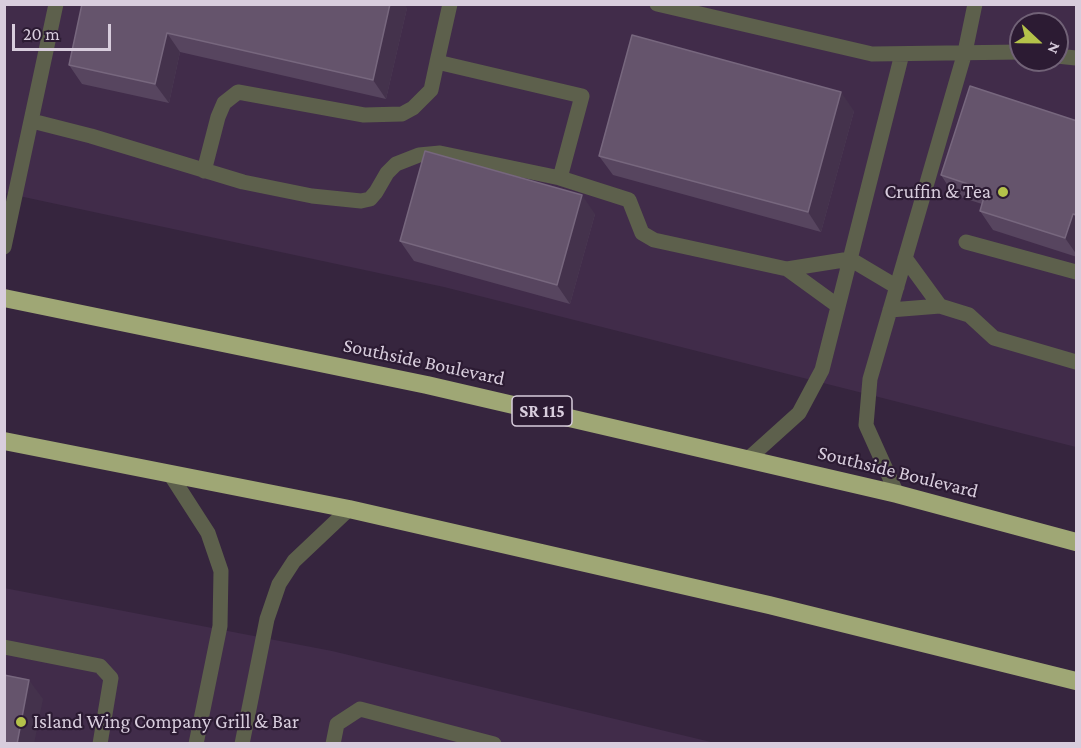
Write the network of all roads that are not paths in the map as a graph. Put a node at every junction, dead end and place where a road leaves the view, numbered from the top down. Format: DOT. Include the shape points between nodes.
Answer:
graph roads {
  1 [pos="56,4"];
  2 [pos="450,4"];
  3 [pos="657,4"];
  4 [pos="975,4"];
  5 [pos="965,52"];
  6 [pos="1009,52"];
  7 [pos="902,54"];
  8 [pos="437,62"];
  9 [pos="32,121"];
  10 [pos="204,171"];
  11 [pos="560,178"];
  12 [pos="966,242"];
  13 [pos="4,247"];
  14 [pos="905,258"];
  15 [pos="850,260"];
  16 [pos="788,269"];
  17 [pos="1077,272"];
  18 [pos="897,287"];
  19 [pos="4,298"];
  20 [pos="838,306"];
  21 [pos="940,306"];
  22 [pos="890,310"];
  23 [pos="1077,362"];
  24 [pos="4,441"];
  25 [pos="748,459"];
  26 [pos="170,474"];
  27 [pos="897,494"];
  28 [pos="349,509"];
  29 [pos="1077,542"];
  30 [pos="4,647"];
  31 [pos="1077,681"];
  32 [pos="100,744"];
  33 [pos="196,744"];
  34 [pos="242,744"];
  35 [pos="333,744"];
  36 [pos="494,744"];
  1 -- 9 [label="street"];
  2 -- 8 [label="street"];
  3 -- 7 [label="street" via="872,54"];
  4 -- 5 [label="street"];
  5 -- 6 [label="street"];
  5 -- 7 [label="street"];
  5 -- 14 [label="street"];
  7 -- 15 [label="street"];
  8 -- 10 [label="street" via="431,90 402,114 364,115 238,92 224,103"];
  8 -- 11 [label="street" via="582,96"];
  9 -- 10 [label="street"];
  9 -- 13 [label="street"];
  10 -- 11 [label="street" via="301,194 361,201 370,200 396,164 419,155 440,153"];
  11 -- 16 [label="street" via="629,200 642,233 654,240"];
  12 -- 17 [label="street"];
  14 -- 18 [label="street"];
  14 -- 21 [label="street"];
  15 -- 16 [label="street"];
  15 -- 18 [label="street"];
  15 -- 20 [label="street"];
  16 -- 20 [label="street"];
  18 -- 22 [label="street"];
  19 -- 25 [label="highway, Southside Boulevard / SR 115" via="427,385"];
  20 -- 25 [label="street" via="822,370 799,413"];
  21 -- 22 [label="street"];
  21 -- 23 [label="street" via="969,315 994,338"];
  22 -- 27 [label="street" via="870,379 866,425"];
  24 -- 26 [label="highway"];
  25 -- 27 [label="highway, Southside Boulevard / SR 115"];
  26 -- 28 [label="highway"];
  26 -- 33 [label="street" via="208,533 221,571 220,626"];
  27 -- 29 [label="highway, Southside Boulevard / SR 115"];
  28 -- 31 [label="highway" via="769,605"];
  28 -- 34 [label="street" via="294,561 279,584 267,619"];
  30 -- 32 [label="street" via="100,666 111,678"];
  35 -- 36 [label="street" via="337,724 360,710"];
}
